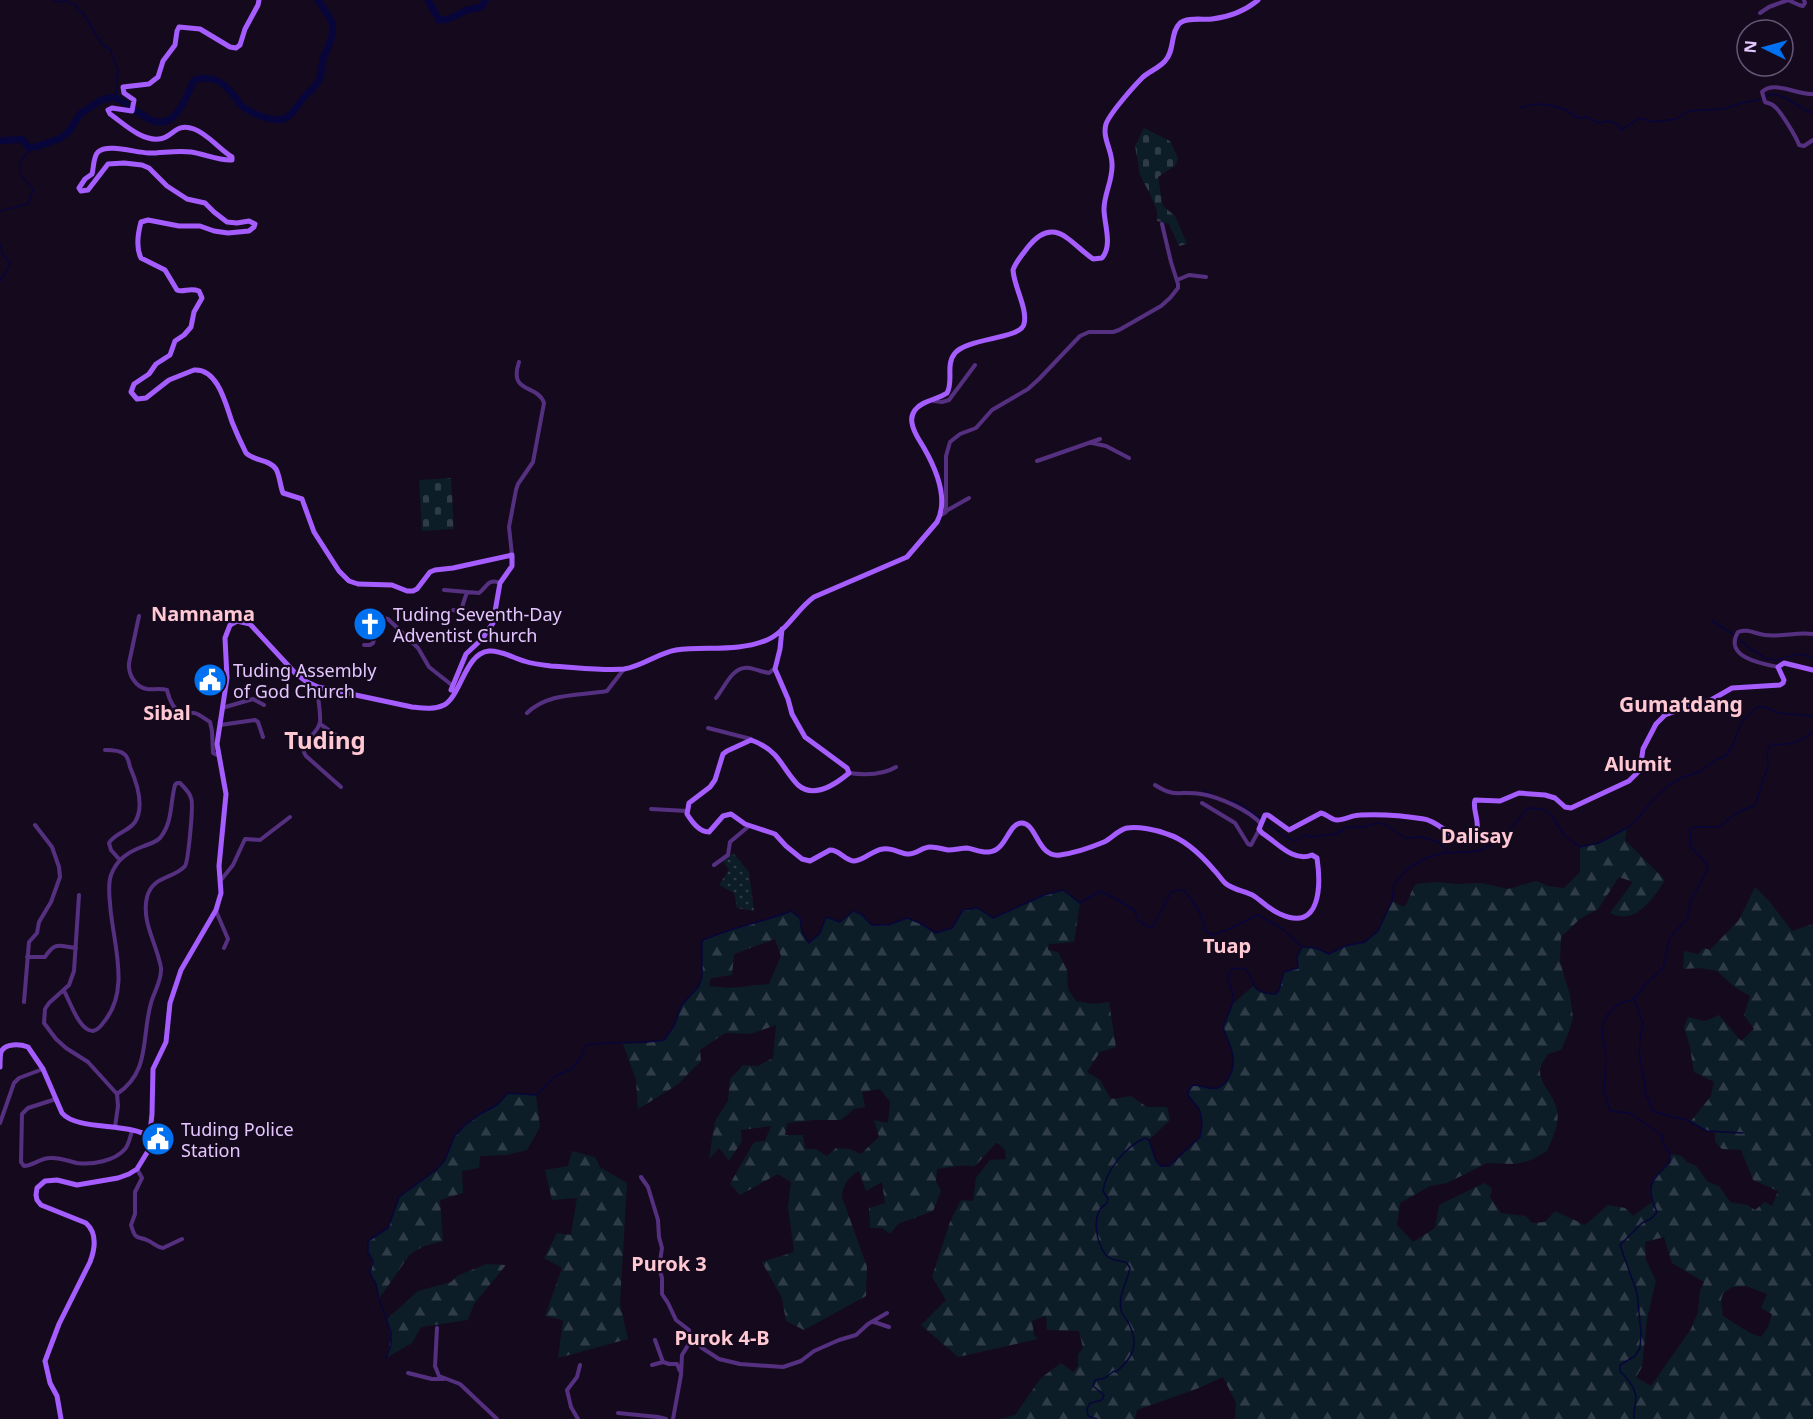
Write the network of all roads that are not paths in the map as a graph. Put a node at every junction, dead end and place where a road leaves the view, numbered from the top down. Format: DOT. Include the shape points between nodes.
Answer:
graph roads {
  1 [pos="259,0"];
  2 [pos="1258,0"];
  3 [pos="1804,0"];
  4 [pos="1760,13"];
  5 [pos="1813,94"];
  6 [pos="1813,140"];
  7 [pos="1162,224"];
  8 [pos="1206,277"];
  9 [pos="1177,280"];
  10 [pos="519,362"];
  11 [pos="975,365"];
  12 [pos="931,400"];
  13 [pos="1100,439"];
  14 [pos="1091,443"];
  15 [pos="1129,458"];
  16 [pos="1038,461"];
  17 [pos="969,498"];
  18 [pos="946,512"];
  19 [pos="940,516"];
  20 [pos="512,555"];
  21 [pos="500,583"];
  22 [pos="444,590"];
  23 [pos="467,592"];
  24 [pos="453,610"];
  25 [pos="139,616"];
  26 [pos="782,630"];
  27 [pos="1813,634"];
  28 [pos="364,645"];
  29 [pos="1778,667"];
  30 [pos="624,669"];
  31 [pos="775,669"];
  32 [pos="1813,670"];
  33 [pos="318,687"];
  34 [pos="453,687"];
  35 [pos="716,698"];
  36 [pos="447,703"];
  37 [pos="264,705"];
  38 [pos="221,708"];
  39 [pos="527,713"];
  40 [pos="320,724"];
  41 [pos="219,725"];
  42 [pos="708,728"];
  43 [pos="337,736"];
  44 [pos="263,737"];
  45 [pos="751,740"];
  46 [pos="105,750"];
  47 [pos="217,755"];
  48 [pos="896,767"];
  49 [pos="849,773"];
  50 [pos="1155,785"];
  51 [pos="341,787"];
  52 [pos="1202,803"];
  53 [pos="651,809"];
  54 [pos="687,811"];
  55 [pos="290,817"];
  56 [pos="35,825"];
  57 [pos="750,825"];
  58 [pos="1260,826"];
  59 [pos="120,859"];
  60 [pos="714,865"];
  61 [pos="220,881"];
  62 [pos="79,895"];
  63 [pos="216,910"];
  64 [pos="76,948"];
  65 [pos="224,948"];
  66 [pos="27,957"];
  67 [pos="64,991"];
  68 [pos="24,1002"];
  69 [pos="0,1067"];
  70 [pos="43,1069"];
  71 [pos="117,1094"];
  72 [pos="56,1099"];
  73 [pos="0,1123"];
  74 [pos="115,1127"];
  75 [pos="132,1131"];
  76 [pos="148,1134"];
  77 [pos="137,1169"];
  78 [pos="641,1177"];
  79 [pos="182,1239"];
  80 [pos="887,1313"];
  81 [pos="873,1322"];
  82 [pos="437,1328"];
  83 [pos="889,1328"];
  84 [pos="655,1340"];
  85 [pos="690,1342"];
  86 [pos="663,1362"];
  87 [pos="580,1365"];
  88 [pos="652,1365"];
  89 [pos="408,1373"];
  90 [pos="681,1375"];
  91 [pos="445,1379"];
  92 [pos="492,1413"];
  93 [pos="618,1413"];
  94 [pos="61,1419"];
  95 [pos="488,1419"];
  96 [pos="497,1419"];
  97 [pos="578,1419"];
  98 [pos="666,1419"];
  99 [pos="673,1419"];
  1 -- 20 [label="street" via="237,48 200,29 179,27 159,77 149,84 123,87 135,103 132,111 108,110 133,131 157,139 182,127 195,129 232,160 192,152 105,149 98,152 92,174 80,186 80,190 88,190 108,165 142,165 187,199 205,203 227,222 255,224 249,231 228,233 200,226 141,222 141,258 165,270 177,290 193,289 202,298 191,327 175,340 170,355 134,384 133,396 146,398 169,380 194,370 210,376 223,394 246,453 272,465 278,472 283,493 302,499 314,532 349,581 413,591 430,572"];
  2 -- 12 [label="street" via="1223,17 1186,21 1178,26 1165,62 1144,76 1106,123 1113,172 1104,208 1106,254 1093,259 1057,232 1035,239 1013,270 1024,315 1022,329 956,351 951,361 950,389"];
  3 -- 4 [label="street" via="1803,6 1788,0"];
  5 -- 6 [label="street" via="1772,87 1764,89 1762,96 1780,111 1799,145"];
  7 -- 9 [label="street"];
  8 -- 9 [label="street" via="1190,275"];
  9 -- 18 [label="street" via="1175,293 1161,306 1119,330 1080,336 1028,389 992,410 976,428 950,442 946,456"];
  10 -- 20 [label="street" via="519,383 540,396 544,404 533,462 516,490 509,527"];
  11 -- 12 [label="street" via="949,400"];
  12 -- 19 [label="street" via="917,408 912,423 938,475"];
  13 -- 14 [label="street"];
  14 -- 15 [label="street"];
  14 -- 16 [label="street"];
  17 -- 18 [label="street"];
  18 -- 19 [label="street"];
  19 -- 26 [label="street" via="907,557 814,597"];
  20 -- 21 [label="street" via="512,566"];
  21 -- 23 [label="street" via="489,582 479,593"];
  21 -- 34 [label="street" via="493,622 466,654"];
  22 -- 23 [label="street"];
  23 -- 24 [label="street" via="462,608"];
  25 -- 47 [label="street" via="129,663 131,677 142,688 167,690 179,713 198,713 210,722 213,753"];
  26 -- 30 [label="street" via="756,643 677,650"];
  26 -- 31 [label="street"];
  27 -- 29 [label="street" via="1738,632 1734,638 1738,652"];
  28 -- 34 [label="street" via="374,643 381,618 388,619 418,648 432,671"];
  29 -- 32 [label="street" via="1788,663"];
  29 -- 58 [label="street" via="1784,680 1780,685 1732,688 1711,700 1665,715 1643,749 1637,776 1571,808 1545,795 1475,800 1477,828 1471,837 1462,839 1434,821 1420,818 1359,815 1338,820 1321,813 1289,830 1265,815"];
  30 -- 36 [label="street" via="542,665 488,651 477,656"];
  30 -- 39 [label="street" via="607,691 561,697 540,703"];
  31 -- 35 [label="street" via="769,673 740,670"];
  31 -- 49 [label="street" via="805,737"];
  33 -- 36 [label="street" via="412,707"];
  33 -- 38 [label="street" via="296,674 250,624 237,621 230,625 225,638 226,678"];
  33 -- 40 [label="street"];
  34 -- 36 [label="street"];
  37 -- 38 [label="street" via="253,699"];
  38 -- 41 [label="street"];
  40 -- 43 [label="street"];
  40 -- 51 [label="street" via="303,745 303,751"];
  41 -- 44 [label="street" via="255,720"];
  41 -- 47 [label="street"];
  42 -- 45 [label="street"];
  45 -- 49 [label="street" via="776,755 806,789 824,789"];
  45 -- 54 [label="street" via="723,754 715,780 689,803"];
  46 -- 59 [label="street" via="127,757 139,797 135,822 110,841 111,850"];
  47 -- 61 [label="street" via="226,794"];
  48 -- 49 [label="street" via="870,774"];
  50 -- 58 [label="street" via="1173,794 1215,798 1244,810"];
  52 -- 58 [label="street" via="1235,823 1248,844"];
  53 -- 54 [label="street"];
  54 -- 57 [label="street" via="693,823 706,832 723,816 731,814"];
  55 -- 61 [label="street" via="260,840 244,839"];
  56 -- 66 [label="street" via="52,847 60,877 37,933 29,941"];
  57 -- 58 [label="street" via="775,834 802,859 810,861 830,850 855,861 883,849 909,854 932,847 988,852 1000,848 1018,823 1028,825 1043,848 1059,855 1103,842 1124,829 1138,828 1175,837 1227,885 1252,895 1281,915 1304,919 1318,898 1317,858 1287,852"];
  57 -- 60 [label="street" via="730,842 728,855"];
  59 -- 67 [label="street" via="110,879 109,895 118,972 114,1007 98,1029 92,1031 82,1024"];
  59 -- 71 [label="street" via="160,837 170,820 175,785 180,783 191,798 187,862 151,887 147,898 148,926 161,972 150,1004 140,1065 130,1083"];
  61 -- 63 [label="street"];
  62 -- 64 [label="street"];
  63 -- 65 [label="street" via="228,939"];
  63 -- 76 [label="street" via="181,970 170,1003 166,1042 153,1069"];
  64 -- 66 [label="street" via="55,946 45,957"];
  64 -- 67 [label="street" via="74,971"];
  66 -- 68 [label="street"];
  67 -- 71 [label="street" via="45,1009 45,1026 66,1048 88,1062"];
  69 -- 70 [label="street" via="2,1050 20,1045 31,1049"];
  70 -- 72 [label="street"];
  70 -- 73 [label="street" via="14,1083"];
  71 -- 74 [label="street"];
  72 -- 74 [label="street" via="62,1113 71,1120"];
  72 -- 75 [label="street" via="28,1108 22,1114 24,1166 47,1158 102,1161 124,1150"];
  74 -- 75 [label="street"];
  75 -- 76 [label="street"];
  76 -- 77 [label="street" via="148,1151"];
  77 -- 79 [label="street" via="142,1178 135,1192 135,1214 130,1225 134,1235 163,1248"];
  77 -- 94 [label="street" via="122,1177 82,1185 57,1180 45,1181 37,1188 41,1205 86,1223 93,1234 93,1253 45,1360"];
  78 -- 85 [label="street" via="648,1186 658,1220 662,1294 676,1320 689,1330"];
  80 -- 81 [label="street"];
  81 -- 83 [label="street"];
  81 -- 85 [label="street" via="856,1335 783,1366 719,1359 697,1341"];
  82 -- 91 [label="street" via="435,1366"];
  84 -- 86 [label="street"];
  85 -- 90 [label="street" via="682,1355"];
  86 -- 88 [label="street"];
  86 -- 90 [label="street" via="677,1364"];
  87 -- 97 [label="street" via="567,1390"];
  89 -- 91 [label="street"];
  90 -- 99 [label="street"];
  91 -- 92 [label="street" via="460,1384"];
  92 -- 95 [label="street"];
  92 -- 96 [label="street"];
  93 -- 98 [label="street"];
}
